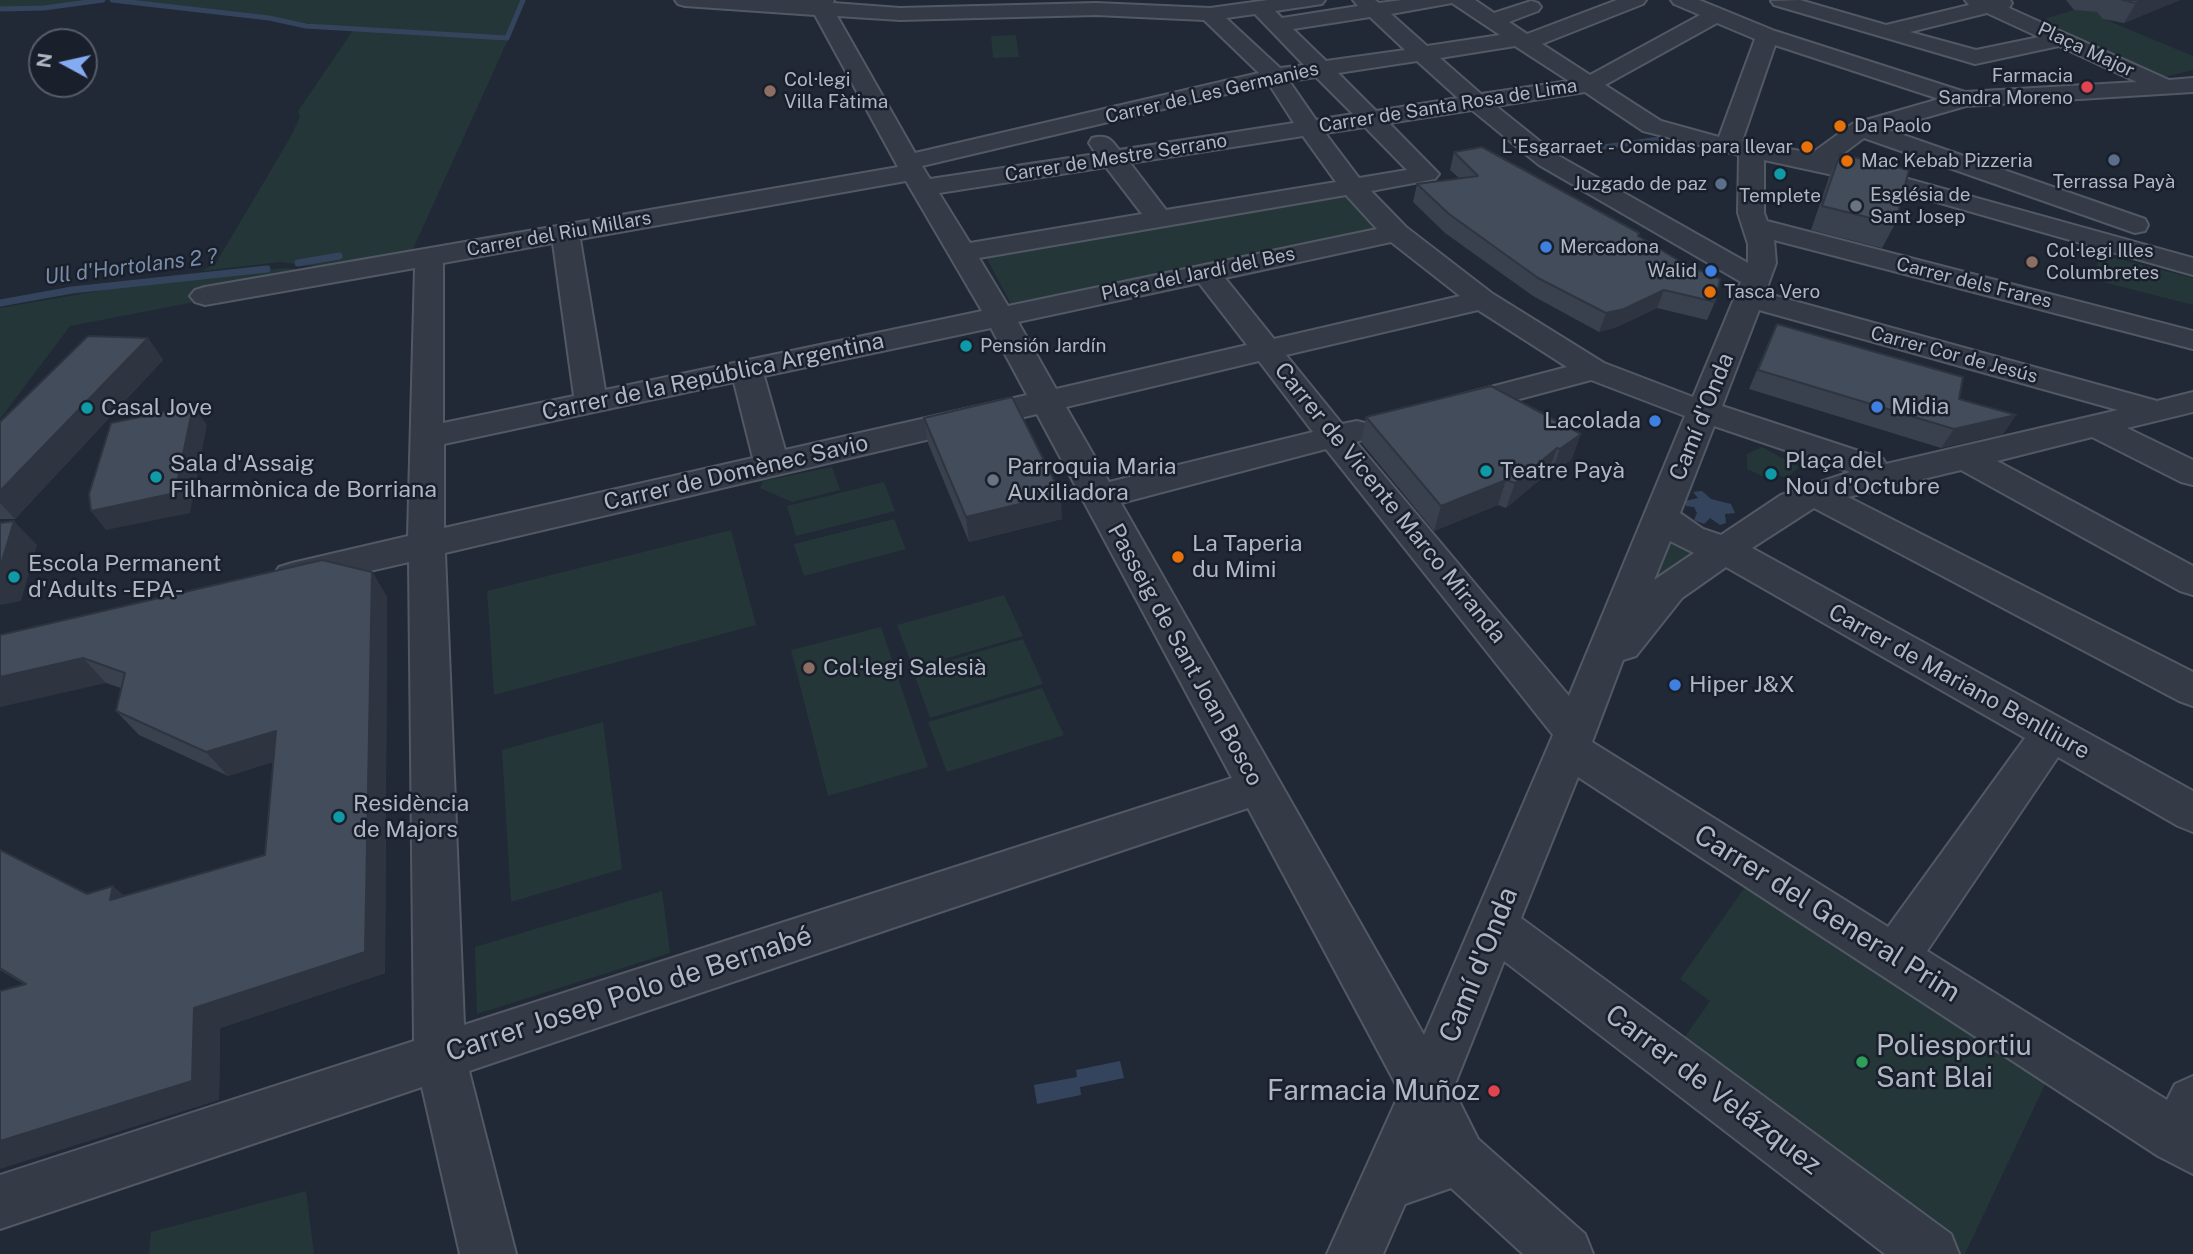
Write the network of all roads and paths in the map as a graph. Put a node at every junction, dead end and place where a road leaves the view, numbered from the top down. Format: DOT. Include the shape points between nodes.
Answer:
graph roads {
  1 [pos="685,0"];
  2 [pos="1315,0"];
  3 [pos="1444,0"];
  4 [pos="1461,0"];
  5 [pos="1636,0"];
  6 [pos="1681,0"];
  7 [pos="1925,0"];
  8 [pos="2012,0"];
  9 [pos="1781,1"];
  10 [pos="822,3"];
  11 [pos="1097,4"];
  12 [pos="1368,5"];
  13 [pos="1975,6"];
  14 [pos="1531,7"];
  15 [pos="1261,8"];
  16 [pos="1210,14"];
  17 [pos="1715,15"];
  18 [pos="1491,21"];
  19 [pos="1277,24"];
  20 [pos="1888,31"];
  21 [pos="1767,36"];
  22 [pos="2061,39"];
  23 [pos="1521,41"];
  24 [pos="1423,53"];
  25 [pos="1321,68"];
  26 [pos="1275,76"];
  27 [pos="1588,85"];
  28 [pos="2193,85"];
  29 [pos="2167,87"];
  30 [pos="1964,99"];
  31 [pos="2193,99"];
  32 [pos="1476,102"];
  33 [pos="1371,117"];
  34 [pos="1083,122"];
  35 [pos="1309,128"];
  36 [pos="1861,130"];
  37 [pos="1740,150"];
  38 [pos="1114,158"];
  39 [pos="1815,163"];
  40 [pos="915,174"];
  41 [pos="1352,186"];
  42 [pos="1160,220"];
  43 [pos="1754,226"];
  44 [pos="565,233"];
  45 [pos="1396,233"];
  46 [pos="2183,246"];
  47 [pos="962,253"];
  48 [pos="429,256"];
  49 [pos="2193,267"];
  50 [pos="1206,273"];
  51 [pos="1753,288"];
  52 [pos="205,296"];
  53 [pos="1483,300"];
  54 [pos="999,315"];
  55 [pos="2193,340"];
  56 [pos="1268,350"];
  57 [pos="747,370"];
  58 [pos="1593,370"];
  59 [pos="1044,401"];
  60 [pos="2193,402"];
  61 [pos="591,403"];
  62 [pos="2159,411"];
  63 [pos="1704,412"];
  64 [pos="1424,414"];
  65 [pos="1385,424"];
  66 [pos="2098,427"];
  67 [pos="428,437"];
  68 [pos="1334,437"];
  69 [pos="1965,458"];
  70 [pos="772,465"];
  71 [pos="2193,474"];
  72 [pos="1877,476"];
  73 [pos="1816,495"];
  74 [pos="1097,497"];
  75 [pos="1660,516"];
  76 [pos="427,545"];
  77 [pos="1726,550"];
  78 [pos="2193,582"];
  79 [pos="254,585"];
  80 [pos="1599,675"];
  81 [pos="2193,690"];
  82 [pos="2051,734"];
  83 [pos="1571,741"];
  84 [pos="1258,787"];
  85 [pos="2193,813"];
  86 [pos="1495,926"];
  87 [pos="1895,957"];
  88 [pos="440,1056"];
  89 [pos="1427,1090"];
  90 [pos="2188,1129"];
  91 [pos="1459,1158"];
  92 [pos="1384,1184"];
  93 [pos="2,1211"];
  94 [pos="488,1254"];
  95 [pos="1355,1254"];
  96 [pos="1565,1254"];
  97 [pos="1931,1254"];
  1 -- 10 [label="street"];
  2 -- 15 [label="street"];
  3 -- 12 [label="street"];
  4 -- 18 [label="street"];
  5 -- 23 [label="street, Carrer de Les Germanies"];
  6 -- 17 [label="street"];
  7 -- 13 [label="street, Plaça Major"];
  8 -- 13 [label="street"];
  9 -- 20 [label="street"];
  9 -- 21 [label="street, Camí d'Onda" via="1760,26"];
  10 -- 11 [label="street" via="900,14"];
  10 -- 40 [label="street, Passeig de Sant Joan Bosco"];
  11 -- 16 [label="street"];
  12 -- 19 [label="street"];
  12 -- 24 [label="street, Carrer Cor de Jesús"];
  13 -- 20 [label="street"];
  13 -- 22 [label="street, Plaça Major"];
  14 -- 18 [label="street"];
  15 -- 16 [label="street"];
  15 -- 19 [label="street"];
  16 -- 26 [label="street"];
  17 -- 21 [label="street"];
  17 -- 27 [label="street, Carrer de Santa Rosa de Lima"];
  18 -- 23 [label="street"];
  19 -- 25 [label="street"];
  20 -- 22 [label="street" via="1975,57"];
  21 -- 30 [label="street"];
  21 -- 37 [label="street, Camí d'Onda"];
  22 -- 29 [label="street, Plaça Major"];
  23 -- 24 [label="street, Carrer de Les Germanies"];
  23 -- 27 [label="street"];
  24 -- 25 [label="street, Carrer de Les Germanies"];
  24 -- 32 [label="street, Carrer Cor de Jesús"];
  25 -- 26 [label="street, Carrer de Les Germanies"];
  25 -- 33 [label="street"];
  26 -- 34 [label="street, Carrer de Les Germanies"];
  26 -- 35 [label="street"];
  27 -- 32 [label="street, Carrer de Santa Rosa de Lima"];
  27 -- 37 [label="street" via="1653,127"];
  28 -- 29 [label="street"];
  29 -- 30 [label="street"];
  29 -- 31 [label="street, Plaça Major"];
  30 -- 36 [label="street"];
  32 -- 33 [label="street, Carrer de Santa Rosa de Lima"];
  32 -- 51 [label="street, Carrer Cor de Jesús" via="1548,160"];
  33 -- 35 [label="street, Carrer de Santa Rosa de Lima"];
  33 -- 41 [label="street" via="1426,174"];
  34 -- 38 [label="street"];
  34 -- 40 [label="street, Carrer de Les Germanies"];
  35 -- 38 [label="street, Carrer de Mestre Serrano"];
  35 -- 41 [label="street"];
  36 -- 39 [label="street"];
  36 -- 46 [label="street"];
  37 -- 39 [label="street"];
  37 -- 43 [label="street, Camí d'Onda"];
  38 -- 40 [label="street, Carrer de Mestre Serrano"];
  38 -- 42 [label="street"];
  39 -- 46 [label="street"];
  40 -- 44 [label="street, Carrer del Riu Millars"];
  40 -- 47 [label="street, Passeig de Sant Joan Bosco"];
  41 -- 42 [label="street"];
  41 -- 45 [label="street"];
  42 -- 47 [label="street"];
  43 -- 51 [label="street, Camí d'Onda" via="1762,244 1762,263"];
  43 -- 55 [label="street, Carrer dels Frares"];
  44 -- 48 [label="street, Carrer del Riu Millars"];
  44 -- 61 [label="street"];
  45 -- 50 [label="street, Plaça del Jardí del Bes"];
  45 -- 53 [label="street"];
  46 -- 49 [label="street"];
  47 -- 54 [label="street, Passeig de Sant Joan Bosco"];
  48 -- 52 [label="street, Carrer del Riu Millars"];
  48 -- 67 [label="street"];
  50 -- 54 [label="street, Plaça del Jardí del Bes"];
  50 -- 56 [label="street, Carrer de Vicente Marco Miranda"];
  51 -- 62 [label="street, Carrer Cor de Jesús"];
  51 -- 63 [label="street, Camí d'Onda"];
  53 -- 56 [label="street, Carrer de Domènec Savio"];
  53 -- 58 [label="street"];
  54 -- 57 [label="street, Carrer de la República Argentina"];
  54 -- 59 [label="street, Passeig de Sant Joan Bosco"];
  56 -- 59 [label="street, Carrer de Domènec Savio"];
  56 -- 68 [label="street, Carrer de Vicente Marco Miranda"];
  57 -- 61 [label="street, Carrer de la República Argentina"];
  57 -- 70 [label="street"];
  58 -- 63 [label="street"];
  58 -- 64 [label="street"];
  59 -- 70 [label="street, Carrer de Domènec Savio"];
  59 -- 74 [label="street, Passeig de Sant Joan Bosco"];
  60 -- 62 [label="street"];
  61 -- 67 [label="street, Carrer de la República Argentina"];
  62 -- 66 [label="street"];
  63 -- 72 [label="street" via="1871,467"];
  63 -- 75 [label="street, Camí d'Onda"];
  65 -- 68 [label="street"];
  66 -- 69 [label="street"];
  66 -- 71 [label="street"];
  67 -- 76 [label="street"];
  68 -- 74 [label="street"];
  68 -- 83 [label="street, Carrer de Vicente Marco Miranda"];
  69 -- 72 [label="street"];
  69 -- 78 [label="street"];
  70 -- 76 [label="street, Carrer de Domènec Savio"];
  72 -- 73 [label="street"];
  73 -- 77 [label="street" via="1773,515"];
  73 -- 81 [label="street"];
  74 -- 84 [label="street, Passeig de Sant Joan Bosco"];
  75 -- 77 [label="street" via="1690,538"];
  75 -- 80 [label="street, Camí d'Onda"];
  76 -- 79 [label="street, Carrer de Domènec Savio"];
  76 -- 88 [label="street"];
  77 -- 80 [label="street, Camí d'Onda" via="1669,588"];
  77 -- 82 [label="street, Carrer de Mariano Benlliure"];
  80 -- 83 [label="street, Camí d'Onda"];
  82 -- 85 [label="street, Carrer de Mariano Benlliure"];
  82 -- 87 [label="street"];
  83 -- 86 [label="street, Camí d'Onda"];
  83 -- 87 [label="street, Carrer del General Prim"];
  84 -- 88 [label="street, Carrer Josep Polo de Bernabé"];
  84 -- 89 [label="street, Passeig de Sant Joan Bosco"];
  86 -- 89 [label="street, Camí d'Onda"];
  86 -- 97 [label="street, Carrer de Velázquez"];
  87 -- 90 [label="street, Carrer del General Prim"];
  88 -- 93 [label="street, Carrer Josep Polo de Bernabé"];
  88 -- 94 [label="street"];
  89 -- 91 [label="street, Passeig de Sant Joan Bosco"];
  89 -- 92 [label="street, Camí d'Onda"];
  91 -- 92 [label="street"];
  91 -- 96 [label="street"];
  92 -- 95 [label="street, Camí d'Onda"];
}
